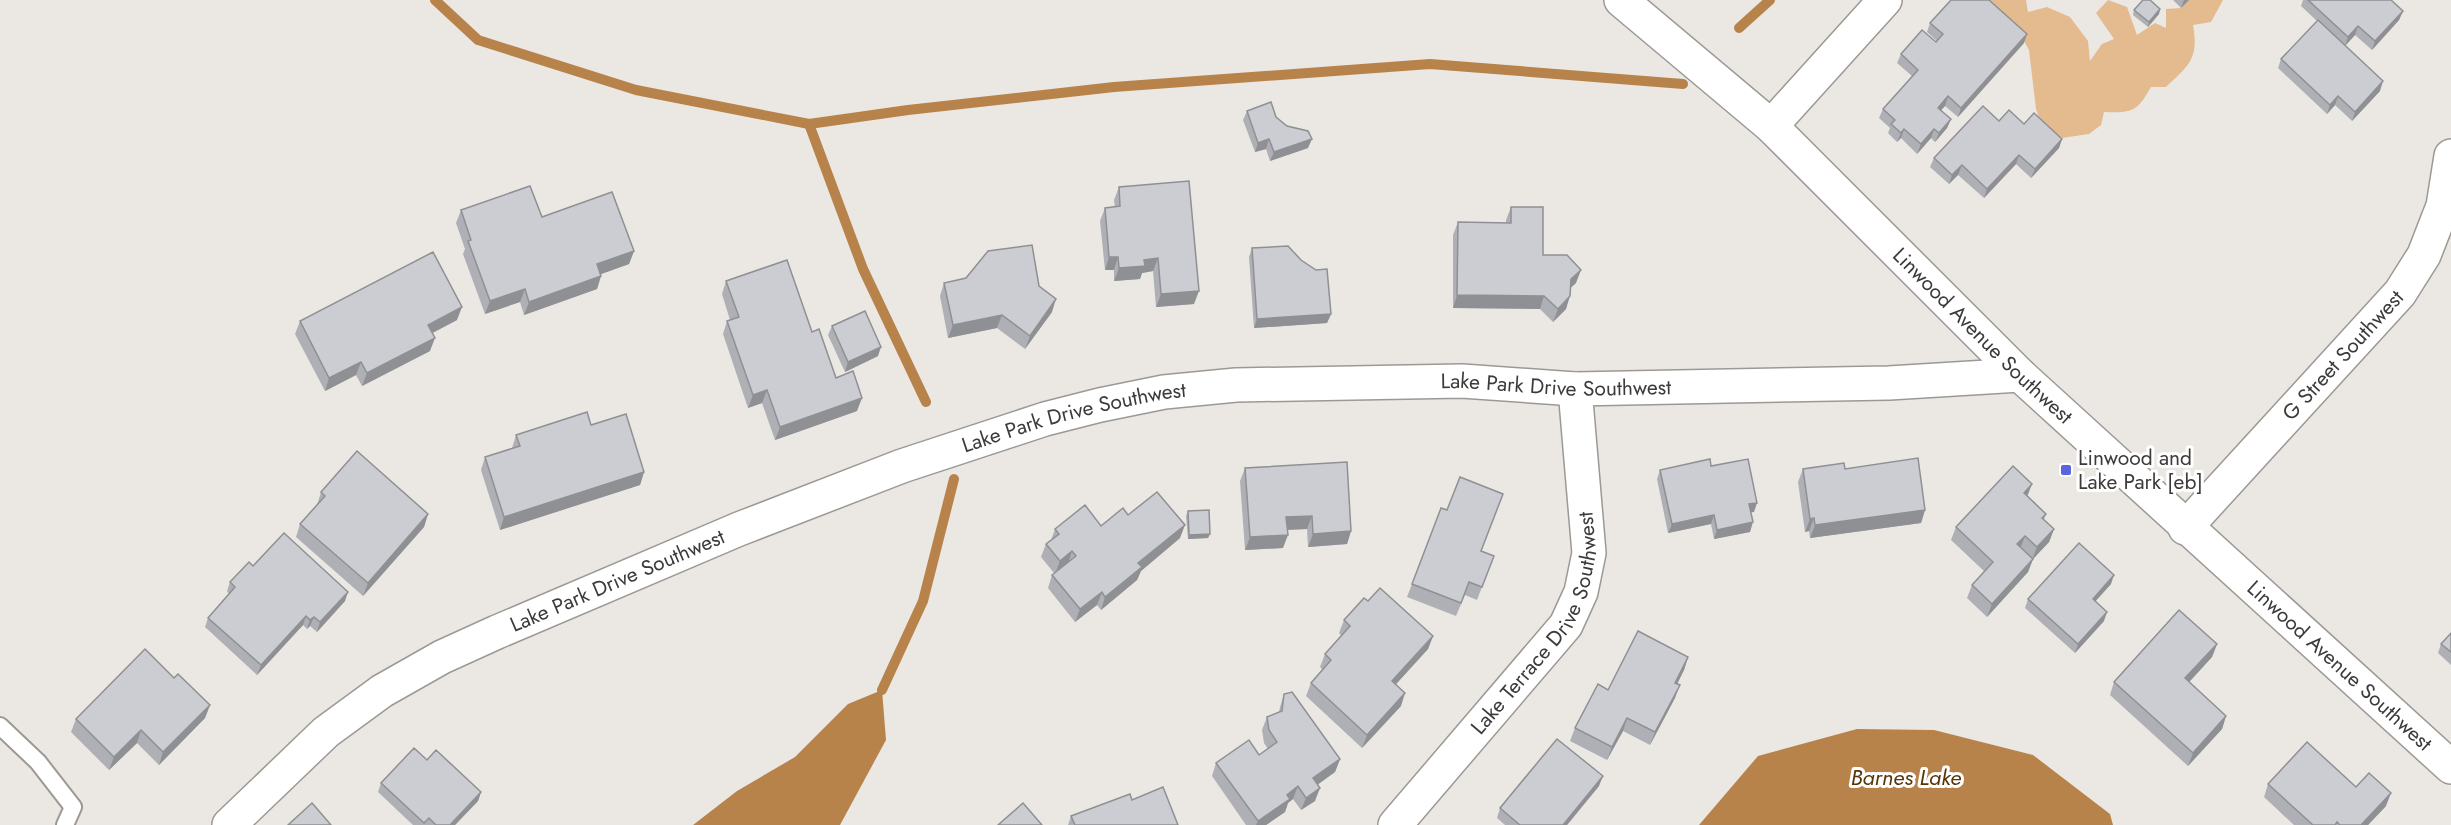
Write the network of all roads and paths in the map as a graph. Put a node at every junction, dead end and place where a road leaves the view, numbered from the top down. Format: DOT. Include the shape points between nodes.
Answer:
graph roads {
  1 [pos="1621,0"];
  2 [pos="1885,0"];
  3 [pos="1771,126"];
  4 [pos="2451,156"];
  5 [pos="2020,375"];
  6 [pos="1575,388"];
  7 [pos="2185,528"];
  8 [pos="0,726"];
  9 [pos="2451,767"];
  10 [pos="64,825"];
  11 [pos="229,825"];
  12 [pos="1395,825"];
  1 -- 3 [label="street, Linwood Avenue Southwest"];
  2 -- 3 [label="street"];
  3 -- 5 [label="street, Linwood Avenue Southwest"];
  4 -- 7 [label="street, G Street Southwest" via="2443,207 2424,255 2400,293"];
  5 -- 6 [label="street, Lake Park Drive Southwest" via="1889,383"];
  5 -- 7 [label="street, Linwood Avenue Southwest"];
  6 -- 11 [label="street, Lake Park Drive Southwest" via="1462,381 1236,385 1164,392 1046,419 902,466 739,529 442,657 382,691 327,732"];
  6 -- 12 [label="street, Lake Terrace Drive Southwest" via="1589,553 1581,592 1566,625"];
  7 -- 9 [label="street, Linwood Avenue Southwest"];
  8 -- 10 [label="lane" via="38,762 73,807"];
}
